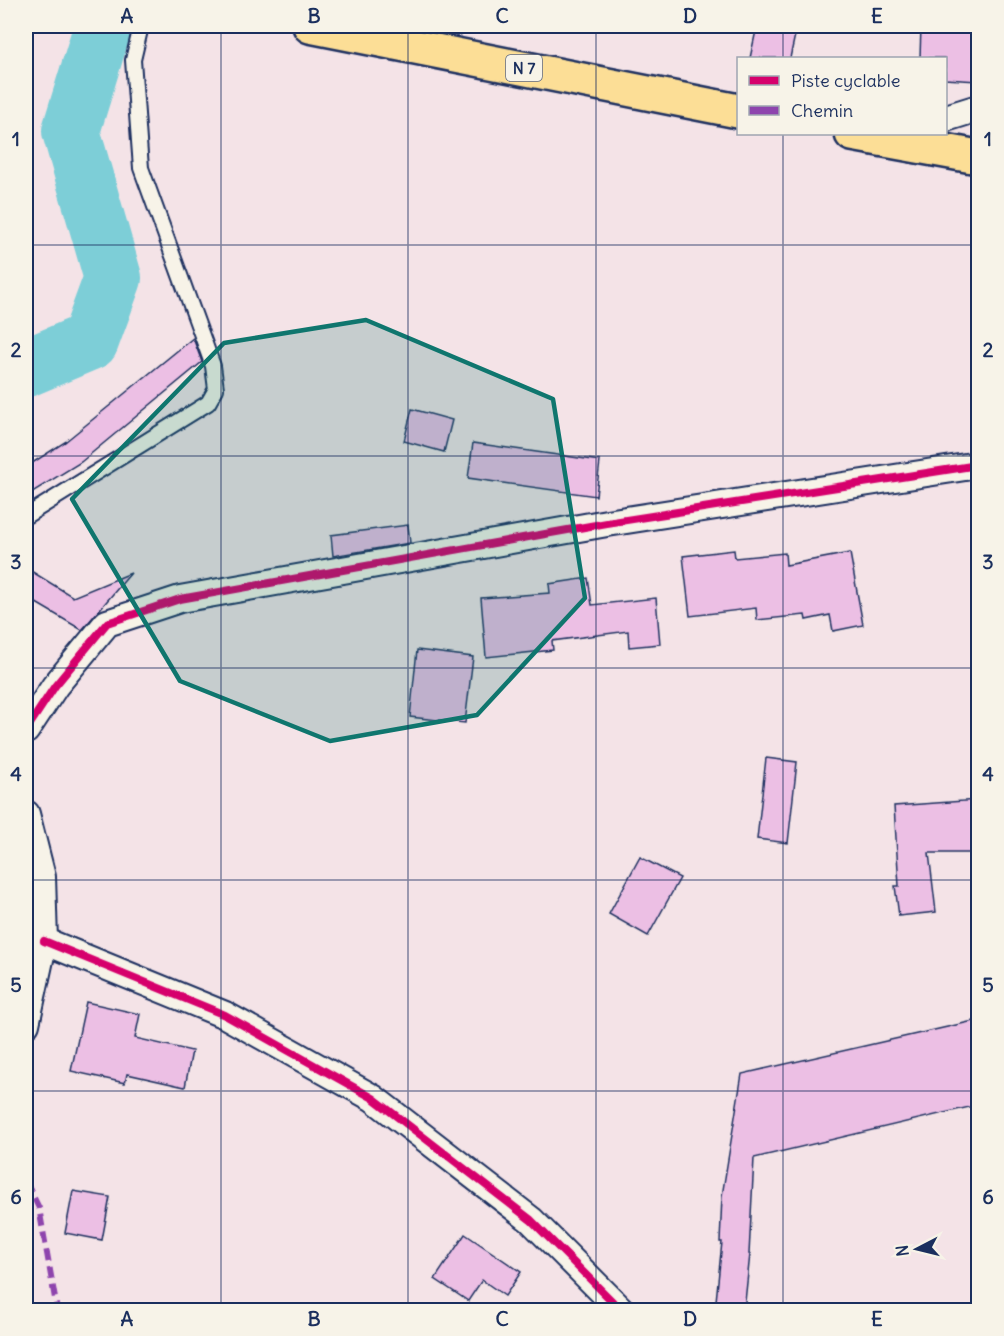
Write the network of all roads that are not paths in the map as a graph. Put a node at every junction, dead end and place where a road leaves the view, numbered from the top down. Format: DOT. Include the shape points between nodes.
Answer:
graph roads {
  1 [pos="141,26"];
  2 [pos="310,26"];
  3 [pos="978,108"];
  4 [pos="737,111"];
  5 [pos="947,117"];
  6 [pos="873,135"];
  7 [pos="978,157"];
  8 [pos="978,465"];
  9 [pos="26,516"];
  10 [pos="26,730"];
  11 [pos="26,814"];
  12 [pos="44,941"];
  13 [pos="26,1024"];
  14 [pos="621,1311"];
  1 -- 9 [label="lane" via="133,60 141,168 213,366 216,389 208,403"];
  2 -- 4 [label="main road, N 7"];
  3 -- 5 [label="street"];
  6 -- 7 [label="main road"];
  8 -- 10 [label="street" via="607,523 180,599 107,623 55,686"];
  11 -- 12 [label="street" via="42,877"];
  12 -- 13 [label="street"];
  12 -- 14 [label="street" via="225,1015 373,1098 531,1220"];
}
